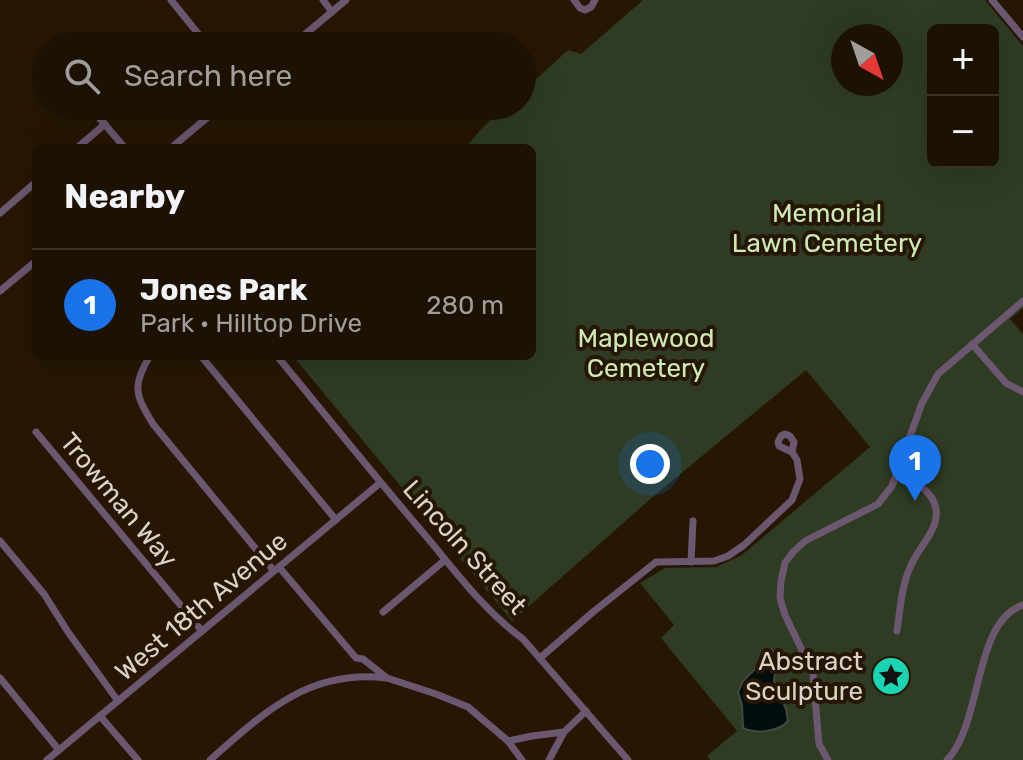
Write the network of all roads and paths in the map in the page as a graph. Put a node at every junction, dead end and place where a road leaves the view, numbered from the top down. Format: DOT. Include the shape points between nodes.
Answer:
graph roads {
  1 [pos="171,0"];
  2 [pos="323,0"];
  3 [pos="346,0"];
  4 [pos="574,0"];
  5 [pos="595,0"];
  6 [pos="992,0"];
  7 [pos="332,12"];
  8 [pos="197,32"];
  9 [pos="308,32"];
  10 [pos="1023,37"];
  11 [pos="101,120"];
  12 [pos="204,120"];
  13 [pos="105,124"];
  14 [pos="82,144"];
  15 [pos="122,144"];
  16 [pos="176,144"];
  17 [pos="32,185"];
  18 [pos="0,213"];
  19 [pos="32,264"];
  20 [pos="0,291"];
  21 [pos="1023,301"];
  22 [pos="972,344"];
  23 [pos="148,360"];
  24 [pos="204,360"];
  25 [pos="280,360"];
  26 [pos="1023,392"];
  27 [pos="36,432"];
  28 [pos="792,452"];
  29 [pos="898,470"];
  30 [pos="380,483"];
  31 [pos="336,520"];
  32 [pos="693,521"];
  33 [pos="0,541"];
  34 [pos="445,560"];
  35 [pos="691,562"];
  36 [pos="277,569"];
  37 [pos="1023,605"];
  38 [pos="383,612"];
  39 [pos="202,631"];
  40 [pos="897,631"];
  41 [pos="356,658"];
  42 [pos="540,658"];
  43 [pos="0,678"];
  44 [pos="352,678"];
  45 [pos="387,678"];
  46 [pos="118,701"];
  47 [pos="586,711"];
  48 [pos="100,716"];
  49 [pos="564,732"];
  50 [pos="508,741"];
  51 [pos="59,750"];
  52 [pos="47,760"];
  53 [pos="138,760"];
  54 [pos="210,760"];
  55 [pos="522,760"];
  56 [pos="549,760"];
  57 [pos="628,760"];
  58 [pos="828,760"];
  59 [pos="947,760"];
  1 -- 8 [label="street"];
  2 -- 7 [label="street"];
  3 -- 7 [label="street"];
  4 -- 5 [label="street" via="585,10"];
  6 -- 10 [label="street"];
  7 -- 9 [label="street"];
  11 -- 13 [label="street"];
  12 -- 16 [label="street"];
  13 -- 14 [label="street"];
  13 -- 15 [label="street"];
  17 -- 18 [label="street"];
  19 -- 20 [label="street"];
  21 -- 22 [label="street"];
  22 -- 26 [label="street" via="1006,383"];
  22 -- 29 [label="street" via="938,374"];
  23 -- 36 [label="street" via="138,382 141,405"];
  24 -- 31 [label="street"];
  25 -- 30 [label="street, Lincoln Street"];
  27 -- 39 [label="street, Trowman Way"];
  28 -- 35 [label="street" via="800,479 783,510 728,556"];
  29 -- 40 [label="street" via="933,498 937,517 909,568"];
  29 -- 58 [label="street" via="878,504 805,541 785,563 780,598 813,673 819,744"];
  30 -- 31 [label="street, West 18th Avenue"];
  30 -- 34 [label="street, Lincoln Street"];
  31 -- 36 [label="street, West 18th Avenue"];
  32 -- 35 [label="street"];
  33 -- 46 [label="street"];
  34 -- 38 [label="street"];
  34 -- 42 [label="street, Lincoln Street"];
  35 -- 42 [label="street" via="656,562"];
  36 -- 39 [label="street, West 18th Avenue"];
  36 -- 41 [label="street"];
  37 -- 59 [label="street" via="993,631 963,735"];
  39 -- 46 [label="street, West 18th Avenue"];
  41 -- 44 [label="street"];
  41 -- 45 [label="street"];
  42 -- 47 [label="street, Lincoln Street"];
  43 -- 51 [label="street"];
  44 -- 45 [label="street"];
  44 -- 54 [label="street" via="300,691"];
  45 -- 50 [label="street" via="468,707"];
  46 -- 48 [label="street, West 18th Avenue"];
  47 -- 49 [label="street"];
  47 -- 57 [label="street, Lincoln Street"];
  48 -- 51 [label="street, West 18th Avenue"];
  48 -- 53 [label="street"];
  49 -- 50 [label="street"];
  49 -- 56 [label="street"];
  50 -- 55 [label="street"];
  51 -- 52 [label="street, West 18th Avenue"];
}
